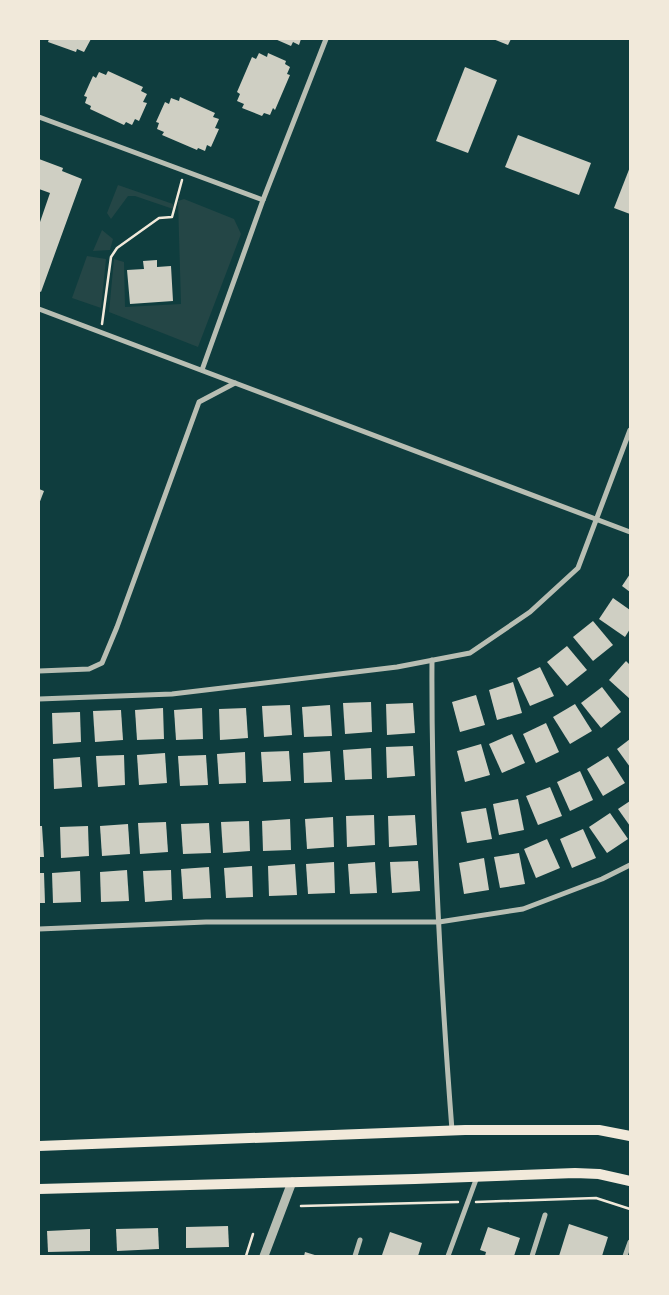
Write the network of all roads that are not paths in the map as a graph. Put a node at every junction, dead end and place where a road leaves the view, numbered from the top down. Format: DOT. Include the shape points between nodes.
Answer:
graph roads {
  1 [pos="326,39"];
  2 [pos="39,117"];
  3 [pos="262,200"];
  4 [pos="39,309"];
  5 [pos="202,370"];
  6 [pos="235,383"];
  7 [pos="630,430"];
  8 [pos="597,520"];
  9 [pos="630,532"];
  10 [pos="432,660"];
  11 [pos="39,670"];
  12 [pos="39,699"];
  13 [pos="630,866"];
  14 [pos="438,922"];
  15 [pos="39,929"];
  16 [pos="452,1130"];
  17 [pos="630,1136"];
  18 [pos="39,1146"];
  19 [pos="477,1177"];
  20 [pos="630,1181"];
  21 [pos="292,1182"];
  22 [pos="39,1189"];
  23 [pos="545,1215"];
  24 [pos="360,1240"];
  25 [pos="630,1242"];
  26 [pos="264,1256"];
  27 [pos="355,1256"];
  28 [pos="448,1256"];
  29 [pos="532,1256"];
  30 [pos="626,1256"];
  1 -- 3 [label="street"];
  2 -- 3 [label="street"];
  3 -- 5 [label="street"];
  4 -- 5 [label="street"];
  5 -- 6 [label="street"];
  6 -- 8 [label="street"];
  6 -- 11 [label="street" via="199,402 102,664 89,669"];
  7 -- 8 [label="street"];
  8 -- 9 [label="street"];
  8 -- 10 [label="street" via="578,568 530,612 470,653"];
  10 -- 12 [label="street" via="172,694"];
  10 -- 14 [label="street"];
  13 -- 14 [label="street" via="522,909"];
  14 -- 15 [label="street" via="206,922"];
  14 -- 16 [label="street"];
  16 -- 17 [label="main road" via="599,1130"];
  16 -- 18 [label="main road"];
  19 -- 20 [label="main road" via="575,1173 600,1174"];
  19 -- 21 [label="main road"];
  19 -- 28 [label="street"];
  21 -- 22 [label="main road"];
  21 -- 26 [label="street"];
  23 -- 29 [label="street"];
  24 -- 27 [label="street"];
  25 -- 30 [label="street"];
}
